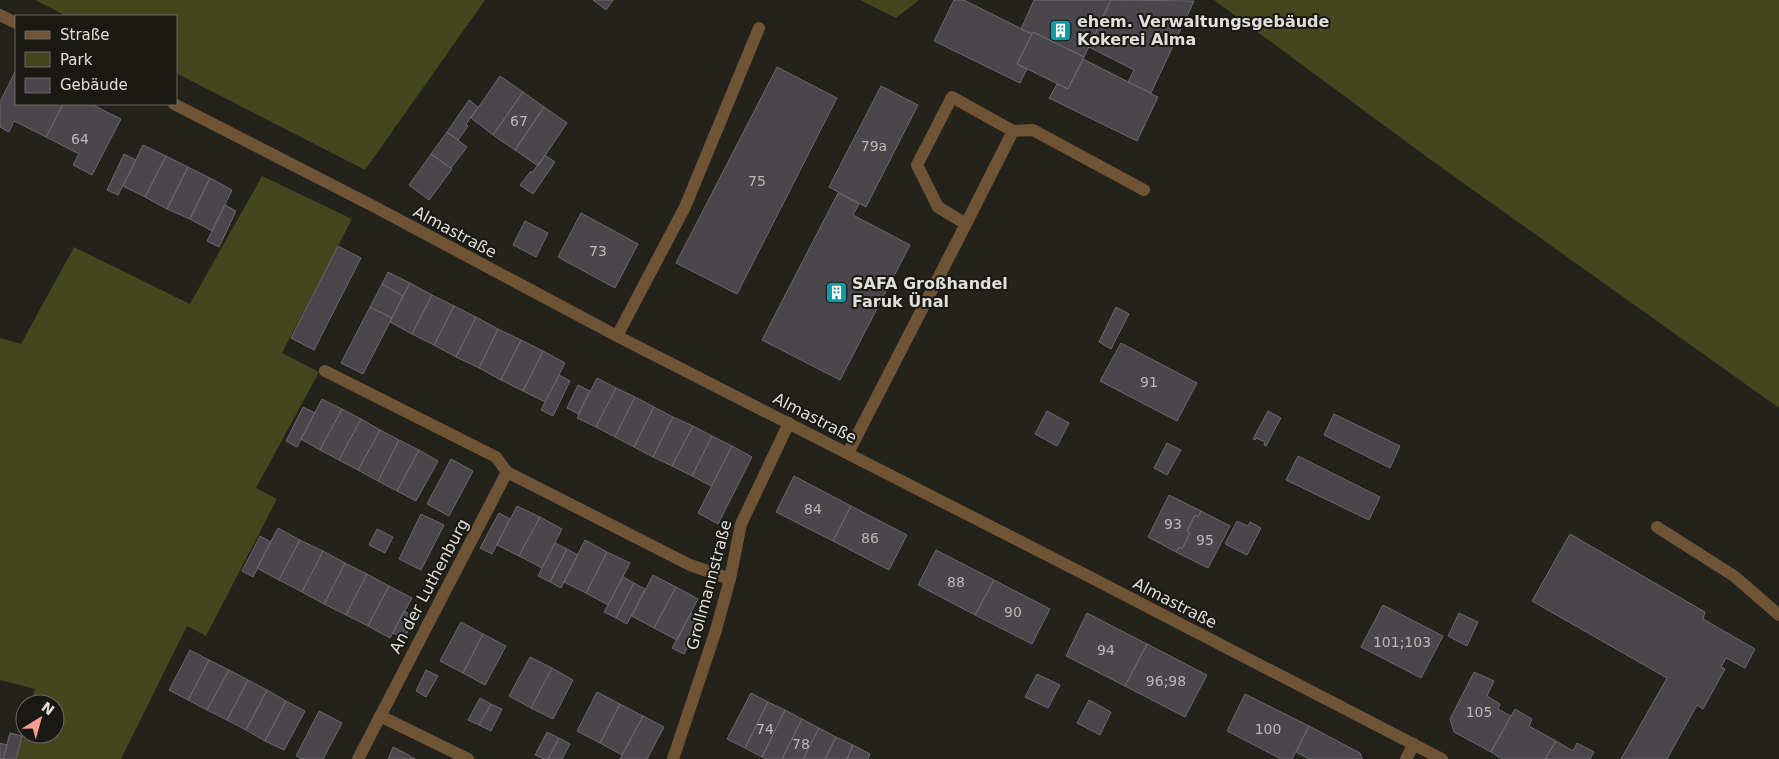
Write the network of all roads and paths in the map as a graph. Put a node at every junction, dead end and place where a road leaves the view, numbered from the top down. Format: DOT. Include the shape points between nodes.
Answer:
graph roads {
  1 [pos="0,15"];
  2 [pos="15,22"];
  3 [pos="759,28"];
  4 [pos="176,105"];
  5 [pos="1013,131"];
  6 [pos="1144,190"];
  7 [pos="966,224"];
  8 [pos="617,336"];
  9 [pos="325,371"];
  10 [pos="789,423"];
  11 [pos="848,453"];
  12 [pos="507,472"];
  13 [pos="1657,527"];
  14 [pos="730,579"];
  15 [pos="1779,615"];
  16 [pos="380,716"];
  17 [pos="1414,744"];
  18 [pos="358,759"];
  19 [pos="468,759"];
  20 [pos="672,759"];
  21 [pos="1406,759"];
  22 [pos="1442,759"];
  1 -- 2 [label="street"];
  3 -- 8 [label="street" via="685,207"];
  4 -- 8 [label="street, Almastraße"];
  5 -- 6 [label="street" via="1034,130"];
  5 -- 7 [label="street"];
  5 -- 7 [label="street" via="952,97 917,165 938,207"];
  7 -- 11 [label="street"];
  8 -- 10 [label="street, Almastraße"];
  9 -- 12 [label="street" via="496,456"];
  10 -- 11 [label="street, Almastraße"];
  10 -- 14 [label="street, Grollmannstraße" via="741,524"];
  11 -- 17 [label="street, Almastraße"];
  12 -- 14 [label="street" via="690,565"];
  12 -- 16 [label="street, An der Luthenburg"];
  13 -- 15 [label="street" via="1734,576"];
  14 -- 20 [label="street, Grollmannstraße"];
  16 -- 18 [label="street, An der Luthenburg"];
  16 -- 19 [label="street"];
  17 -- 21 [label="street"];
  17 -- 22 [label="street, Almastraße"];
}
